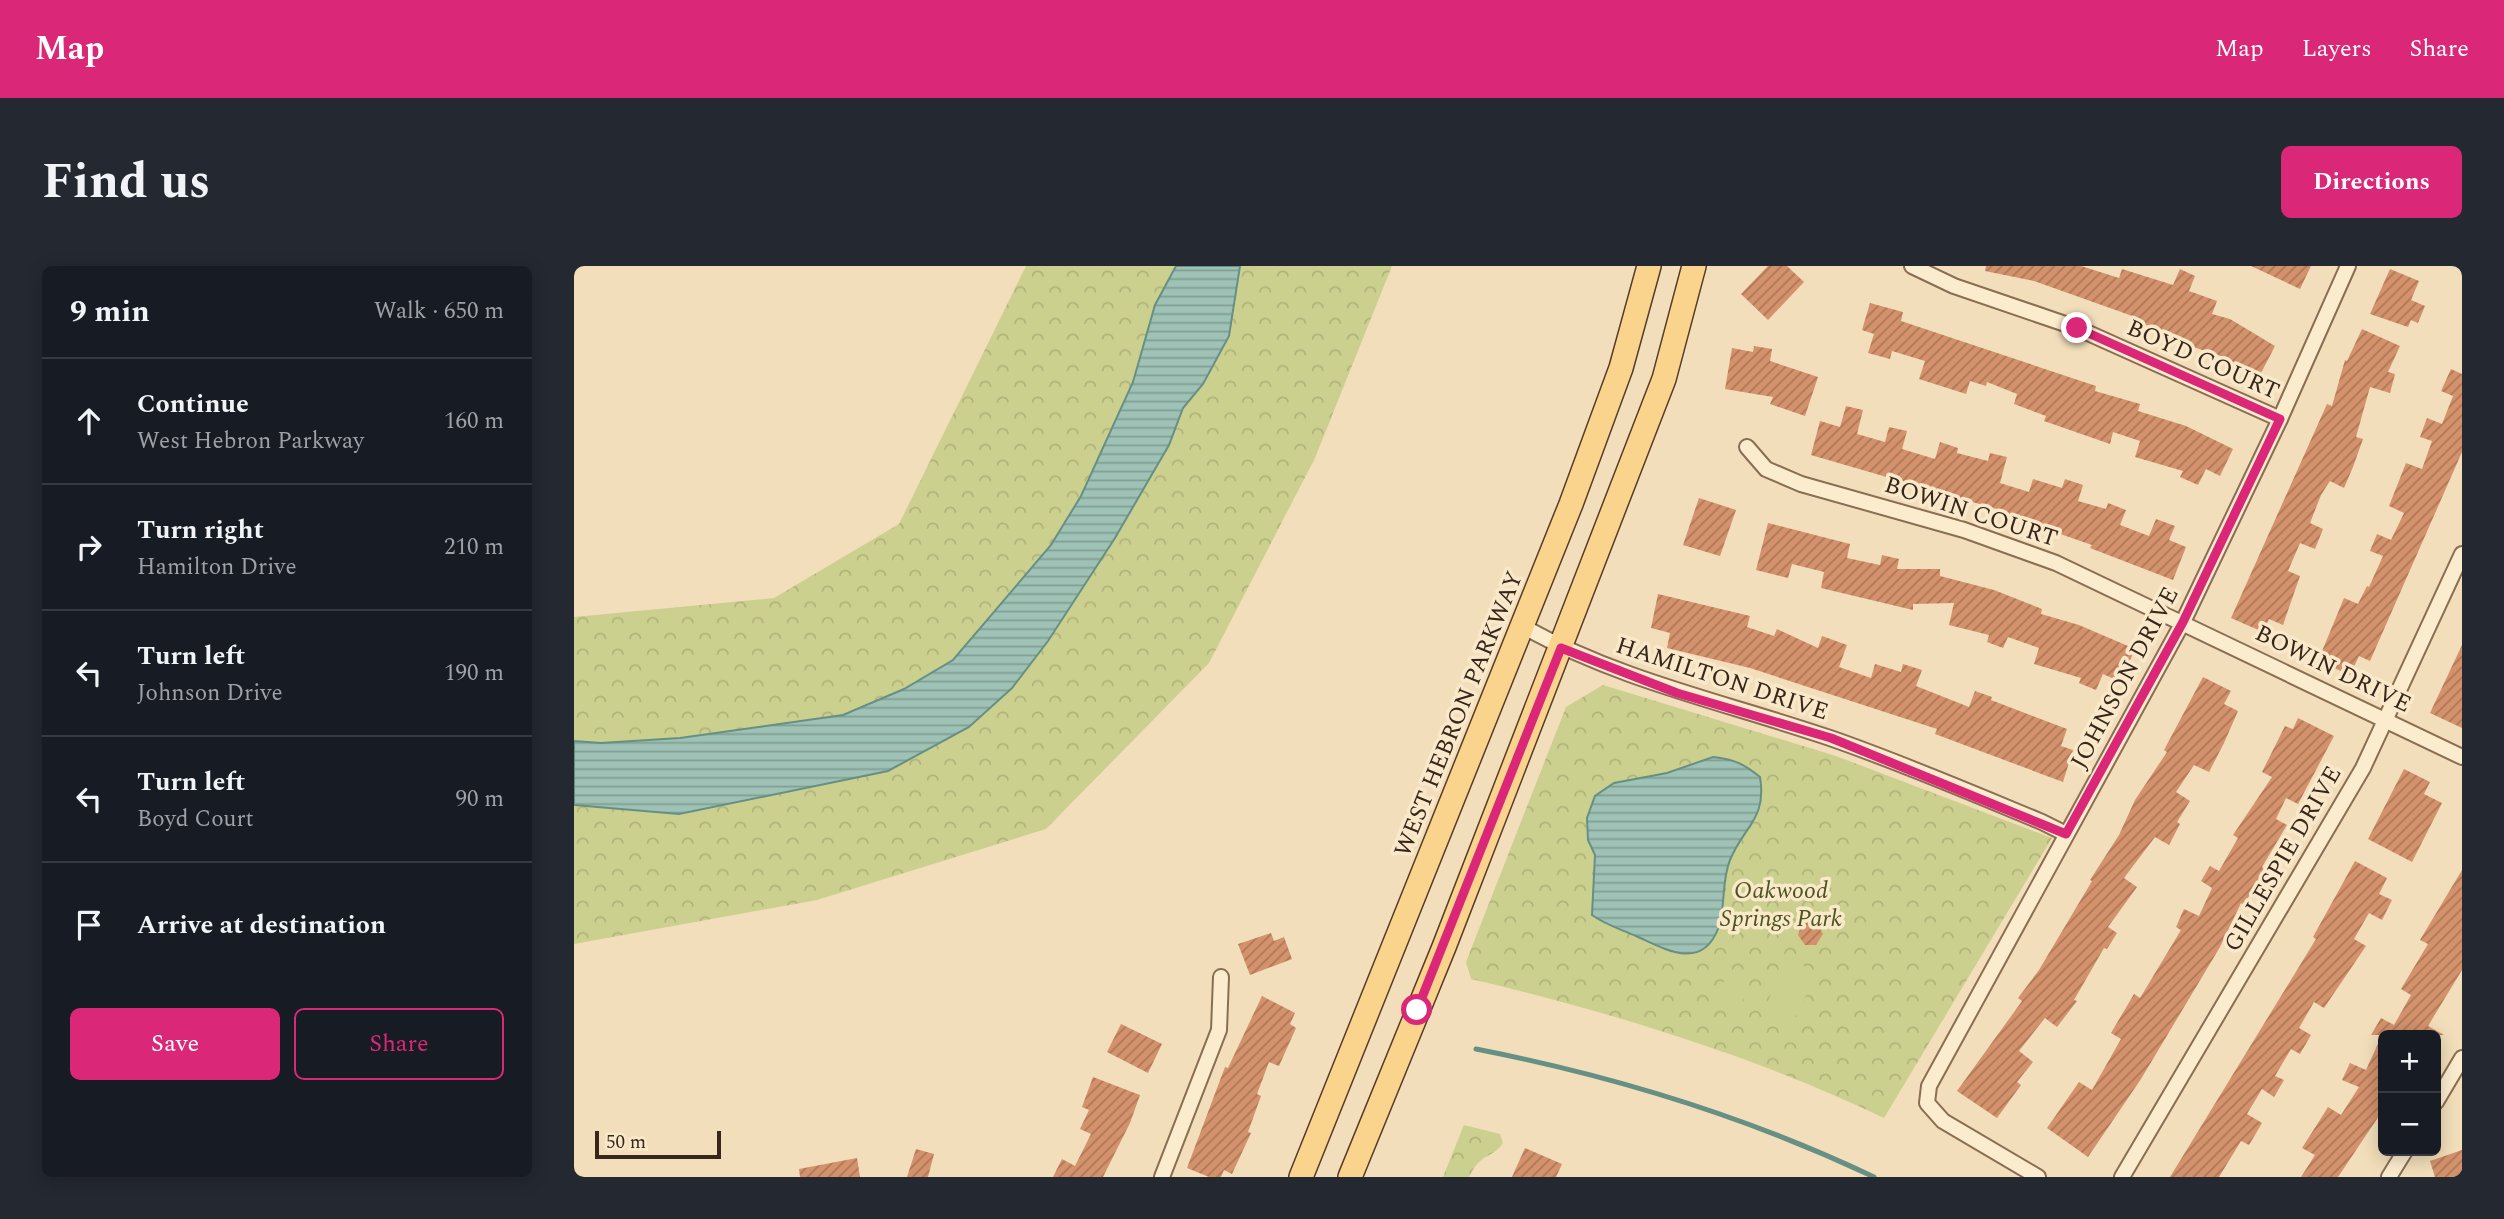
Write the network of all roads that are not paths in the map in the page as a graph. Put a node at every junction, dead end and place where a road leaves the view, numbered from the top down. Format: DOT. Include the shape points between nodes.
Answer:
graph roads {
  1 [pos="1649,266"];
  2 [pos="1694,266"];
  3 [pos="1912,266"];
  4 [pos="2348,266"];
  5 [pos="2280,419"];
  6 [pos="1747,447"];
  7 [pos="2462,554"];
  8 [pos="2183,622"];
  9 [pos="1522,626"];
  10 [pos="1561,648"];
  11 [pos="2387,720"];
  12 [pos="2462,757"];
  13 [pos="2066,834"];
  14 [pos="1221,976"];
  15 [pos="2462,1058"];
  16 [pos="2441,1094"];
  17 [pos="2402,1156"];
  18 [pos="1162,1177"];
  19 [pos="1301,1177"];
  20 [pos="1350,1177"];
  21 [pos="2038,1177"];
  22 [pos="2122,1177"];
  23 [pos="2389,1177"];
  1 -- 9 [label="main road, WEST HEBRON PARKWAY" via="1621,368"];
  2 -- 10 [label="main road" via="1664,379"];
  3 -- 5 [label="street, BOYD COURT" via="1954,286 2077,328"];
  4 -- 5 [label="street, JOHNSON DRIVE"];
  5 -- 8 [label="street, JOHNSON DRIVE"];
  6 -- 8 [label="street, BOWIN COURT" via="1766,469 1790,479 1964,530 2056,563"];
  7 -- 11 [label="street, GILLESPIE DRIVE"];
  8 -- 11 [label="street, BOWIN DRIVE"];
  8 -- 13 [label="street, JOHNSON DRIVE"];
  9 -- 10 [label="street, HAMILTON DRIVE"];
  9 -- 19 [label="main road, WEST HEBRON PARKWAY"];
  10 -- 13 [label="street, HAMILTON DRIVE" via="1677,693 1831,738"];
  10 -- 20 [label="main road"];
  11 -- 12 [label="street, BOWIN DRIVE"];
  11 -- 22 [label="street, GILLESPIE DRIVE" via="2311,859"];
  13 -- 21 [label="street, JOHNSON DRIVE" via="1928,1086 1927,1103 1943,1121"];
  14 -- 18 [label="street" via="1219,1030"];
  15 -- 16 [label="street"];
  17 -- 23 [label="street"];
}
